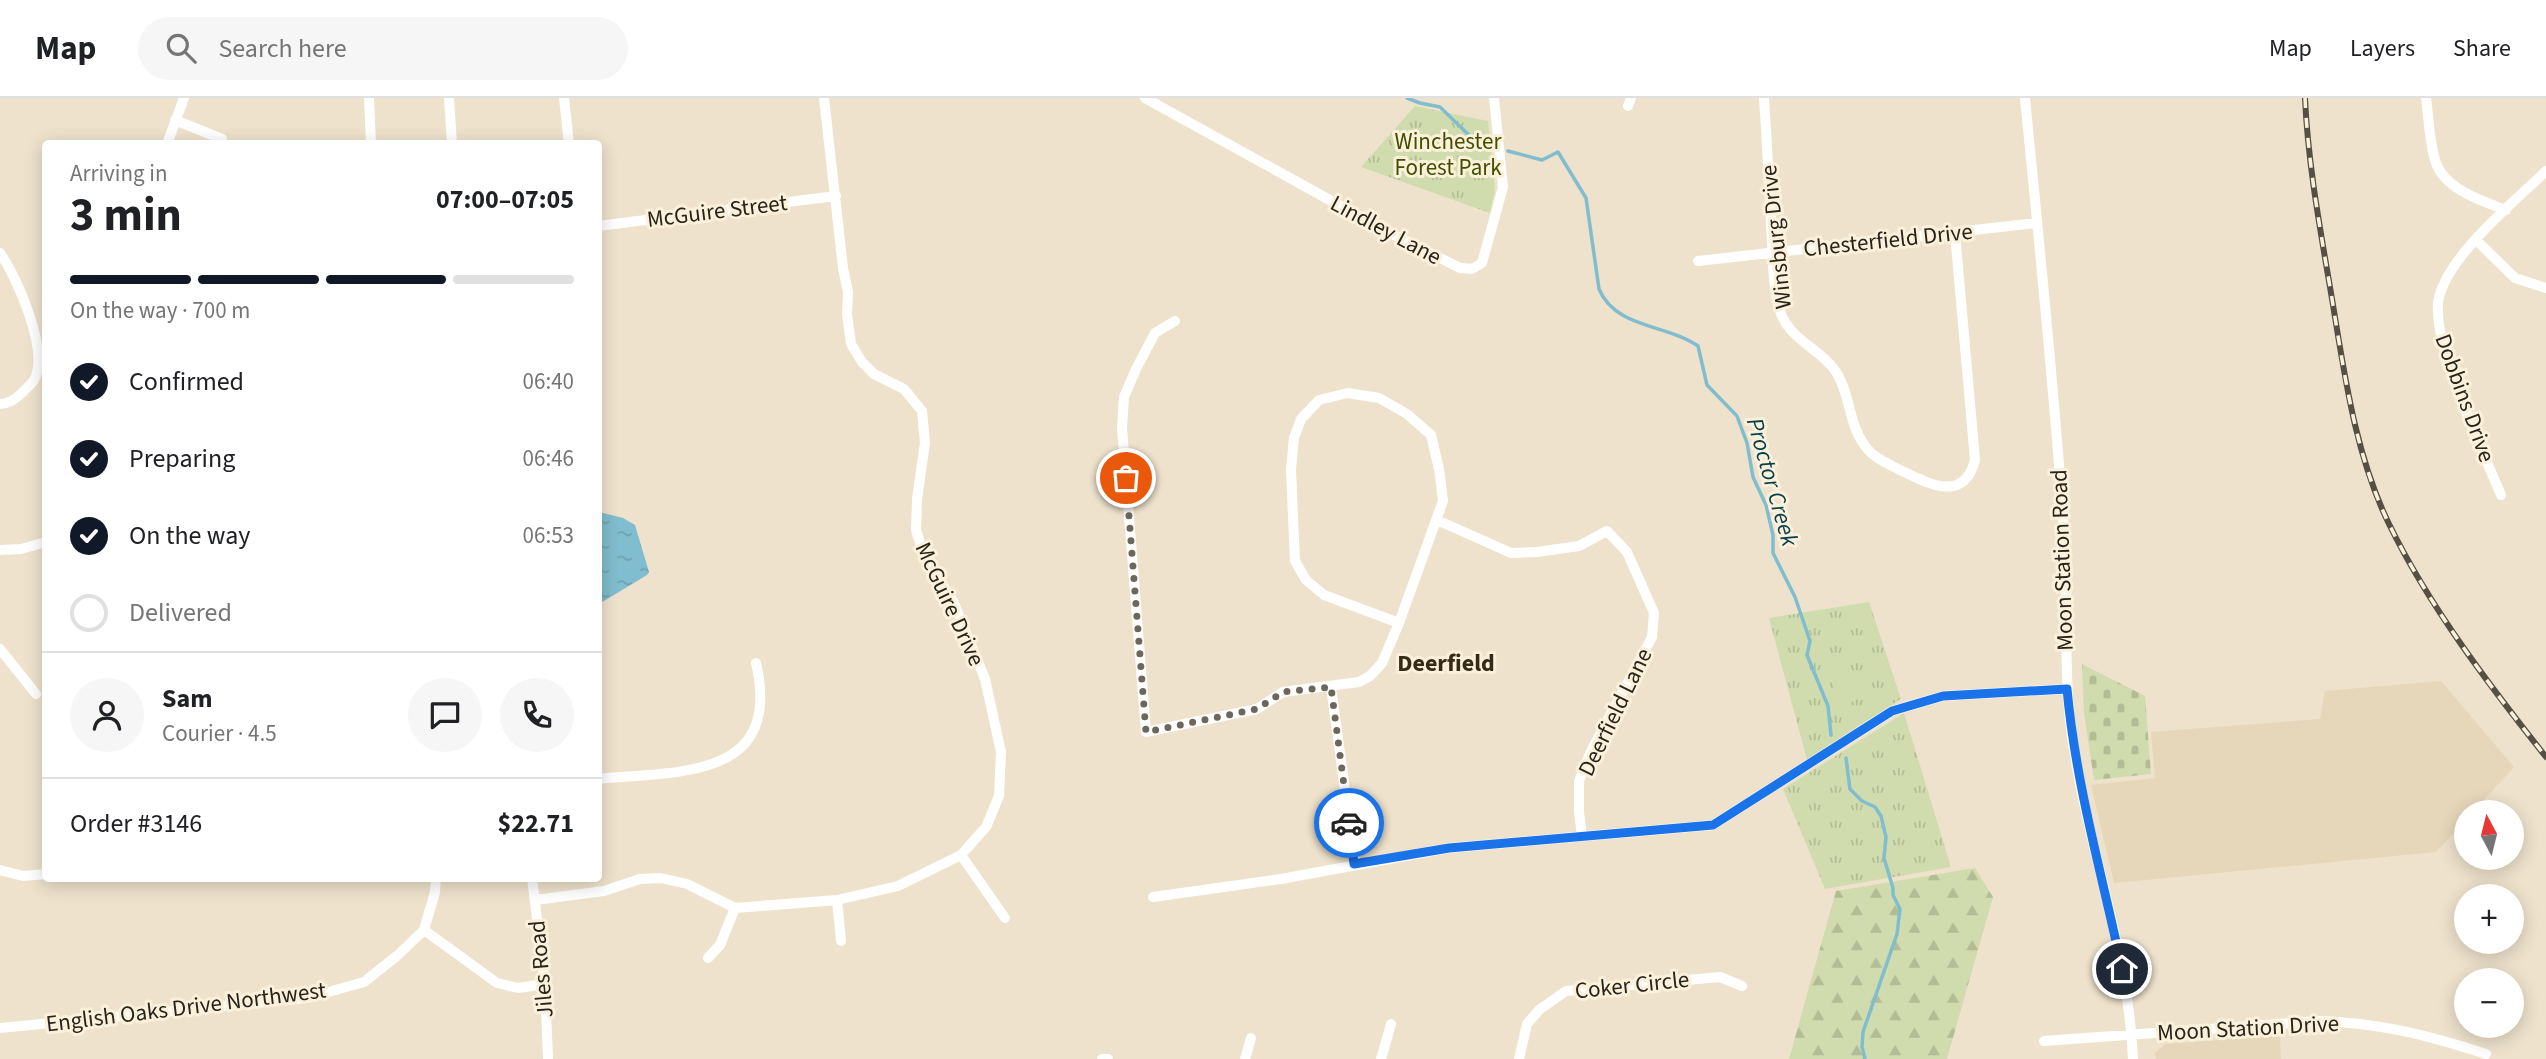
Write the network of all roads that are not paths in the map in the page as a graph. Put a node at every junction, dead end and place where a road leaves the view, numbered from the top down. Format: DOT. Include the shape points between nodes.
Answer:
graph roads {
  1 [pos="184,98"];
  2 [pos="369,98"];
  3 [pos="449,98"];
  4 [pos="564,98"];
  5 [pos="824,98"];
  6 [pos="1145,98"];
  7 [pos="1494,98"];
  8 [pos="1764,98"];
  9 [pos="2025,98"];
  10 [pos="2426,98"];
  11 [pos="175,120"];
  12 [pos="222,139"];
  13 [pos="168,140"];
  14 [pos="371,140"];
  15 [pos="452,140"];
  16 [pos="569,140"];
  17 [pos="2546,171"];
  18 [pos="835,196"];
  19 [pos="2506,210"];
  20 [pos="2037,223"];
  21 [pos="602,225"];
  22 [pos="1955,233"];
  23 [pos="2476,240"];
  24 [pos="0,253"];
  25 [pos="1773,253"];
  26 [pos="1698,261"];
  27 [pos="2546,288"];
  28 [pos="1175,321"];
  29 [pos="0,404"];
  30 [pos="2501,495"];
  31 [pos="1437,520"];
  32 [pos="42,543"];
  33 [pos="0,551"];
  34 [pos="1399,623"];
  35 [pos="0,649"];
  36 [pos="756,663"];
  37 [pos="1331,687"];
  38 [pos="2067,689"];
  39 [pos="36,694"];
  40 [pos="602,779"];
  41 [pos="1582,836"];
  42 [pos="961,855"];
  43 [pos="1354,864"];
  44 [pos="0,870"];
  45 [pos="42,874"];
  46 [pos="436,882"];
  47 [pos="533,882"];
  48 [pos="1153,897"];
  49 [pos="535,900"];
  50 [pos="837,900"];
  51 [pos="735,908"];
  52 [pos="1005,918"];
  53 [pos="424,930"];
  54 [pos="841,941"];
  55 [pos="708,958"];
  56 [pos="545,984"];
  57 [pos="1742,986"];
  58 [pos="1391,1024"];
  59 [pos="0,1028"];
  60 [pos="2132,1035"];
  61 [pos="1251,1038"];
  62 [pos="2044,1041"];
  63 [pos="2486,1054"];
  64 [pos="548,1059"];
  65 [pos="1101,1059"];
  66 [pos="1108,1059"];
  67 [pos="1245,1059"];
  68 [pos="1381,1059"];
  69 [pos="1519,1059"];
  70 [pos="2133,1059"];
  1 -- 11 [label="street"];
  2 -- 14 [label="street"];
  3 -- 15 [label="street"];
  4 -- 16 [label="street"];
  5 -- 18 [label="street, McGuire Drive"];
  6 -- 7 [label="street, Lindley Lane" via="1384,230 1460,268 1472,269 1482,262 1503,187"];
  8 -- 25 [label="street, Winsburg Drive"];
  9 -- 20 [label="street, Moon Station Road"];
  10 -- 19 [label="street" via="2436,163 2444,176 2468,194"];
  11 -- 12 [label="street"];
  11 -- 13 [label="street"];
  17 -- 19 [label="street, Dobbins Drive"];
  18 -- 21 [label="street, McGuire Street"];
  18 -- 42 [label="street, McGuire Drive" via="850,344 862,362 904,389 922,411 925,443 916,530 924,556 953,601 985,679 1001,752 999,796 986,827"];
  19 -- 23 [label="street, Dobbins Drive"];
  20 -- 22 [label="street, Chesterfield Drive"];
  20 -- 38 [label="street, Moon Station Road" via="2065,534"];
  22 -- 25 [label="street, Chesterfield Drive"];
  22 -- 25 [label="street, Winsburg Drive" via="1975,460 1969,475 1944,487 1870,452 1857,432 1839,377 1785,322"];
  23 -- 27 [label="street" via="2515,278"];
  23 -- 30 [label="street, Dobbins Drive" via="2439,297 2438,330"];
  24 -- 29 [label="street" via="26,300 39,356 35,379 19,396"];
  25 -- 26 [label="street, Chesterfield Drive"];
  28 -- 37 [label="street" via="1156,333 1124,397 1122,428 1146,732 1257,709 1283,692"];
  31 -- 34 [label="street"];
  31 -- 34 [label="street" via="1443,500 1431,435 1407,414 1378,398 1348,393 1320,400 1301,419 1291,470 1295,561 1306,580 1324,595"];
  31 -- 41 [label="street, Deerfield Lane" via="1511,553 1579,546 1607,531 1627,552 1654,613 1652,637 1579,782"];
  32 -- 33 [label="street"];
  34 -- 37 [label="street" via="1382,663 1370,676"];
  35 -- 39 [label="street"];
  36 -- 40 [label="street" via="761,706 754,730 736,754 701,768"];
  37 -- 43 [label="street"];
  38 -- 41 [label="street" via="1931,698 1884,714 1713,825"];
  38 -- 60 [label="street, Moon Station Road" via="2083,806 2114,933"];
  41 -- 43 [label="street" via="1449,848"];
  42 -- 50 [label="street, McGuire Drive" via="898,886"];
  42 -- 52 [label="street"];
  43 -- 48 [label="street"];
  44 -- 45 [label="street" via="23,876"];
  46 -- 53 [label="street, English Oaks Drive Northwest"];
  47 -- 49 [label="street, Jiles Road"];
  49 -- 51 [label="street" via="661,878 687,884"];
  49 -- 56 [label="street, Jiles Road"];
  50 -- 51 [label="street, McGuire Drive"];
  50 -- 54 [label="street"];
  51 -- 55 [label="street" via="720,946"];
  53 -- 56 [label="street" via="498,983 518,988"];
  53 -- 59 [label="street, English Oaks Drive Northwest" via="364,982 307,998"];
  56 -- 64 [label="street, Jiles Road"];
  57 -- 69 [label="street, Coker Circle" via="1720,976 1566,990 1527,1024"];
  58 -- 68 [label="street"];
  60 -- 62 [label="street, Moon Station Drive"];
  60 -- 63 [label="street, Moon Station Drive" via="2353,1022 2404,1029"];
  60 -- 70 [label="street, Moon Station Road"];
  61 -- 67 [label="street"];
  65 -- 66 [label="street"];
}
